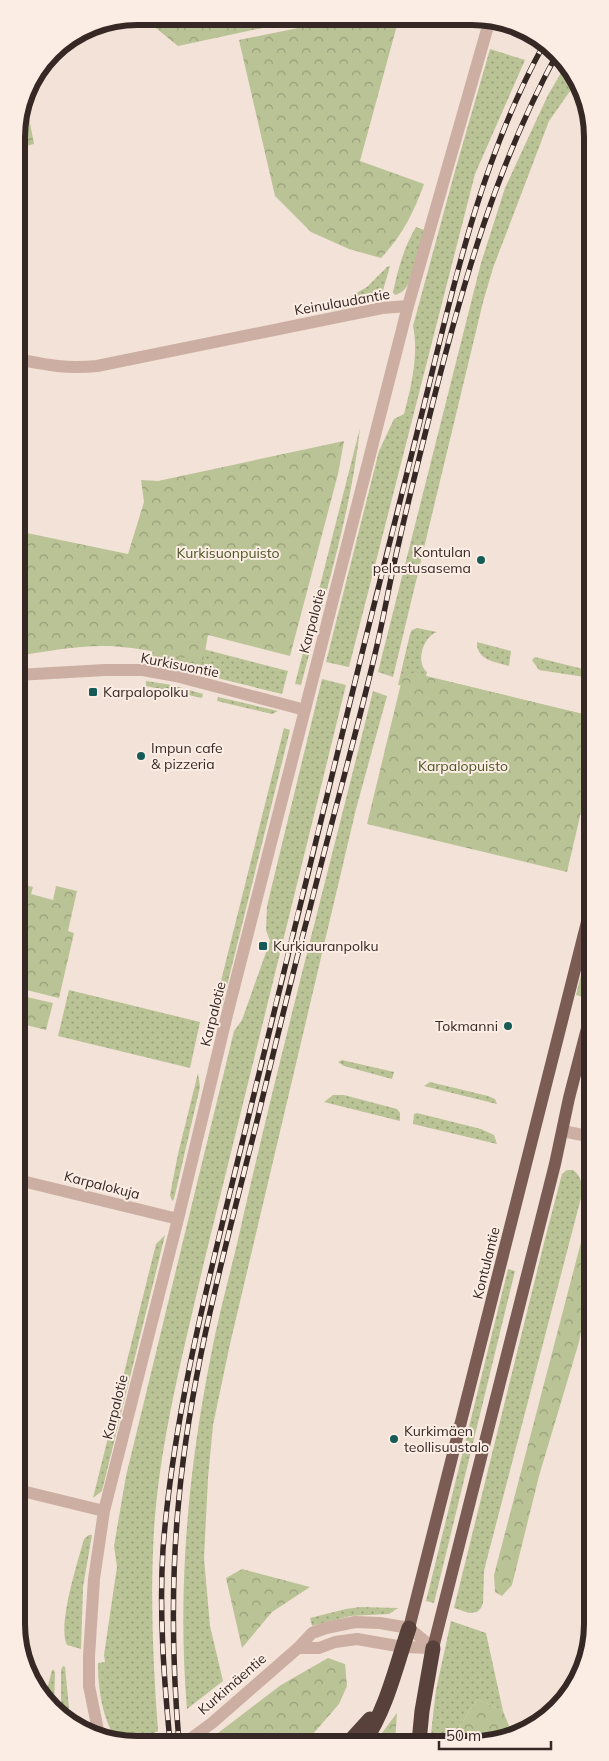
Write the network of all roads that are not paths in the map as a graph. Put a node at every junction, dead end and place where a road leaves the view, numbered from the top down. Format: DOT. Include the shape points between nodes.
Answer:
graph roads {
  1 [pos="488,26"];
  2 [pos="408,306"];
  3 [pos="25,361"];
  4 [pos="25,675"];
  5 [pos="305,710"];
  6 [pos="584,938"];
  7 [pos="584,1042"];
  8 [pos="563,1130"];
  9 [pos="584,1135"];
  10 [pos="25,1182"];
  11 [pos="178,1219"];
  12 [pos="25,1492"];
  13 [pos="104,1511"];
  14 [pos="410,1628"];
  15 [pos="403,1647"];
  16 [pos="298,1648"];
  17 [pos="433,1648"];
  18 [pos="386,1698"];
  19 [pos="98,1729"];
  20 [pos="194,1736"];
  21 [pos="355,1736"];
  22 [pos="368,1736"];
  23 [pos="420,1736"];
  1 -- 2 [label="street, Keinulaudantie"];
  2 -- 3 [label="street, Keinulaudantie" via="382,308 97,366 56,367"];
  2 -- 5 [label="street, Karpalotie"];
  4 -- 5 [label="street, Kurkisuontie" via="143,670"];
  5 -- 11 [label="street, Karpalotie"];
  6 -- 14 [label="main road, Kontulantie"];
  7 -- 8 [label="main road"];
  8 -- 9 [label="street"];
  8 -- 17 [label="main road"];
  10 -- 11 [label="street, Karpalokuja"];
  11 -- 13 [label="street, Karpalotie"];
  12 -- 13 [label="street"];
  13 -- 19 [label="street, Karpalotie" via="94,1580 89,1650 89,1686"];
  14 -- 15 [label="highway"];
  14 -- 16 [label="street, Kurkimäentie" via="380,1623 336,1625 312,1633"];
  14 -- 17 [label="street"];
  15 -- 16 [label="street" via="357,1639 319,1648"];
  15 -- 17 [label="street"];
  15 -- 18 [label="highway"];
  16 -- 20 [label="street, Kurkimäentie"];
  17 -- 23 [label="highway"];
  18 -- 21 [label="highway"];
  18 -- 22 [label="highway"];
}
